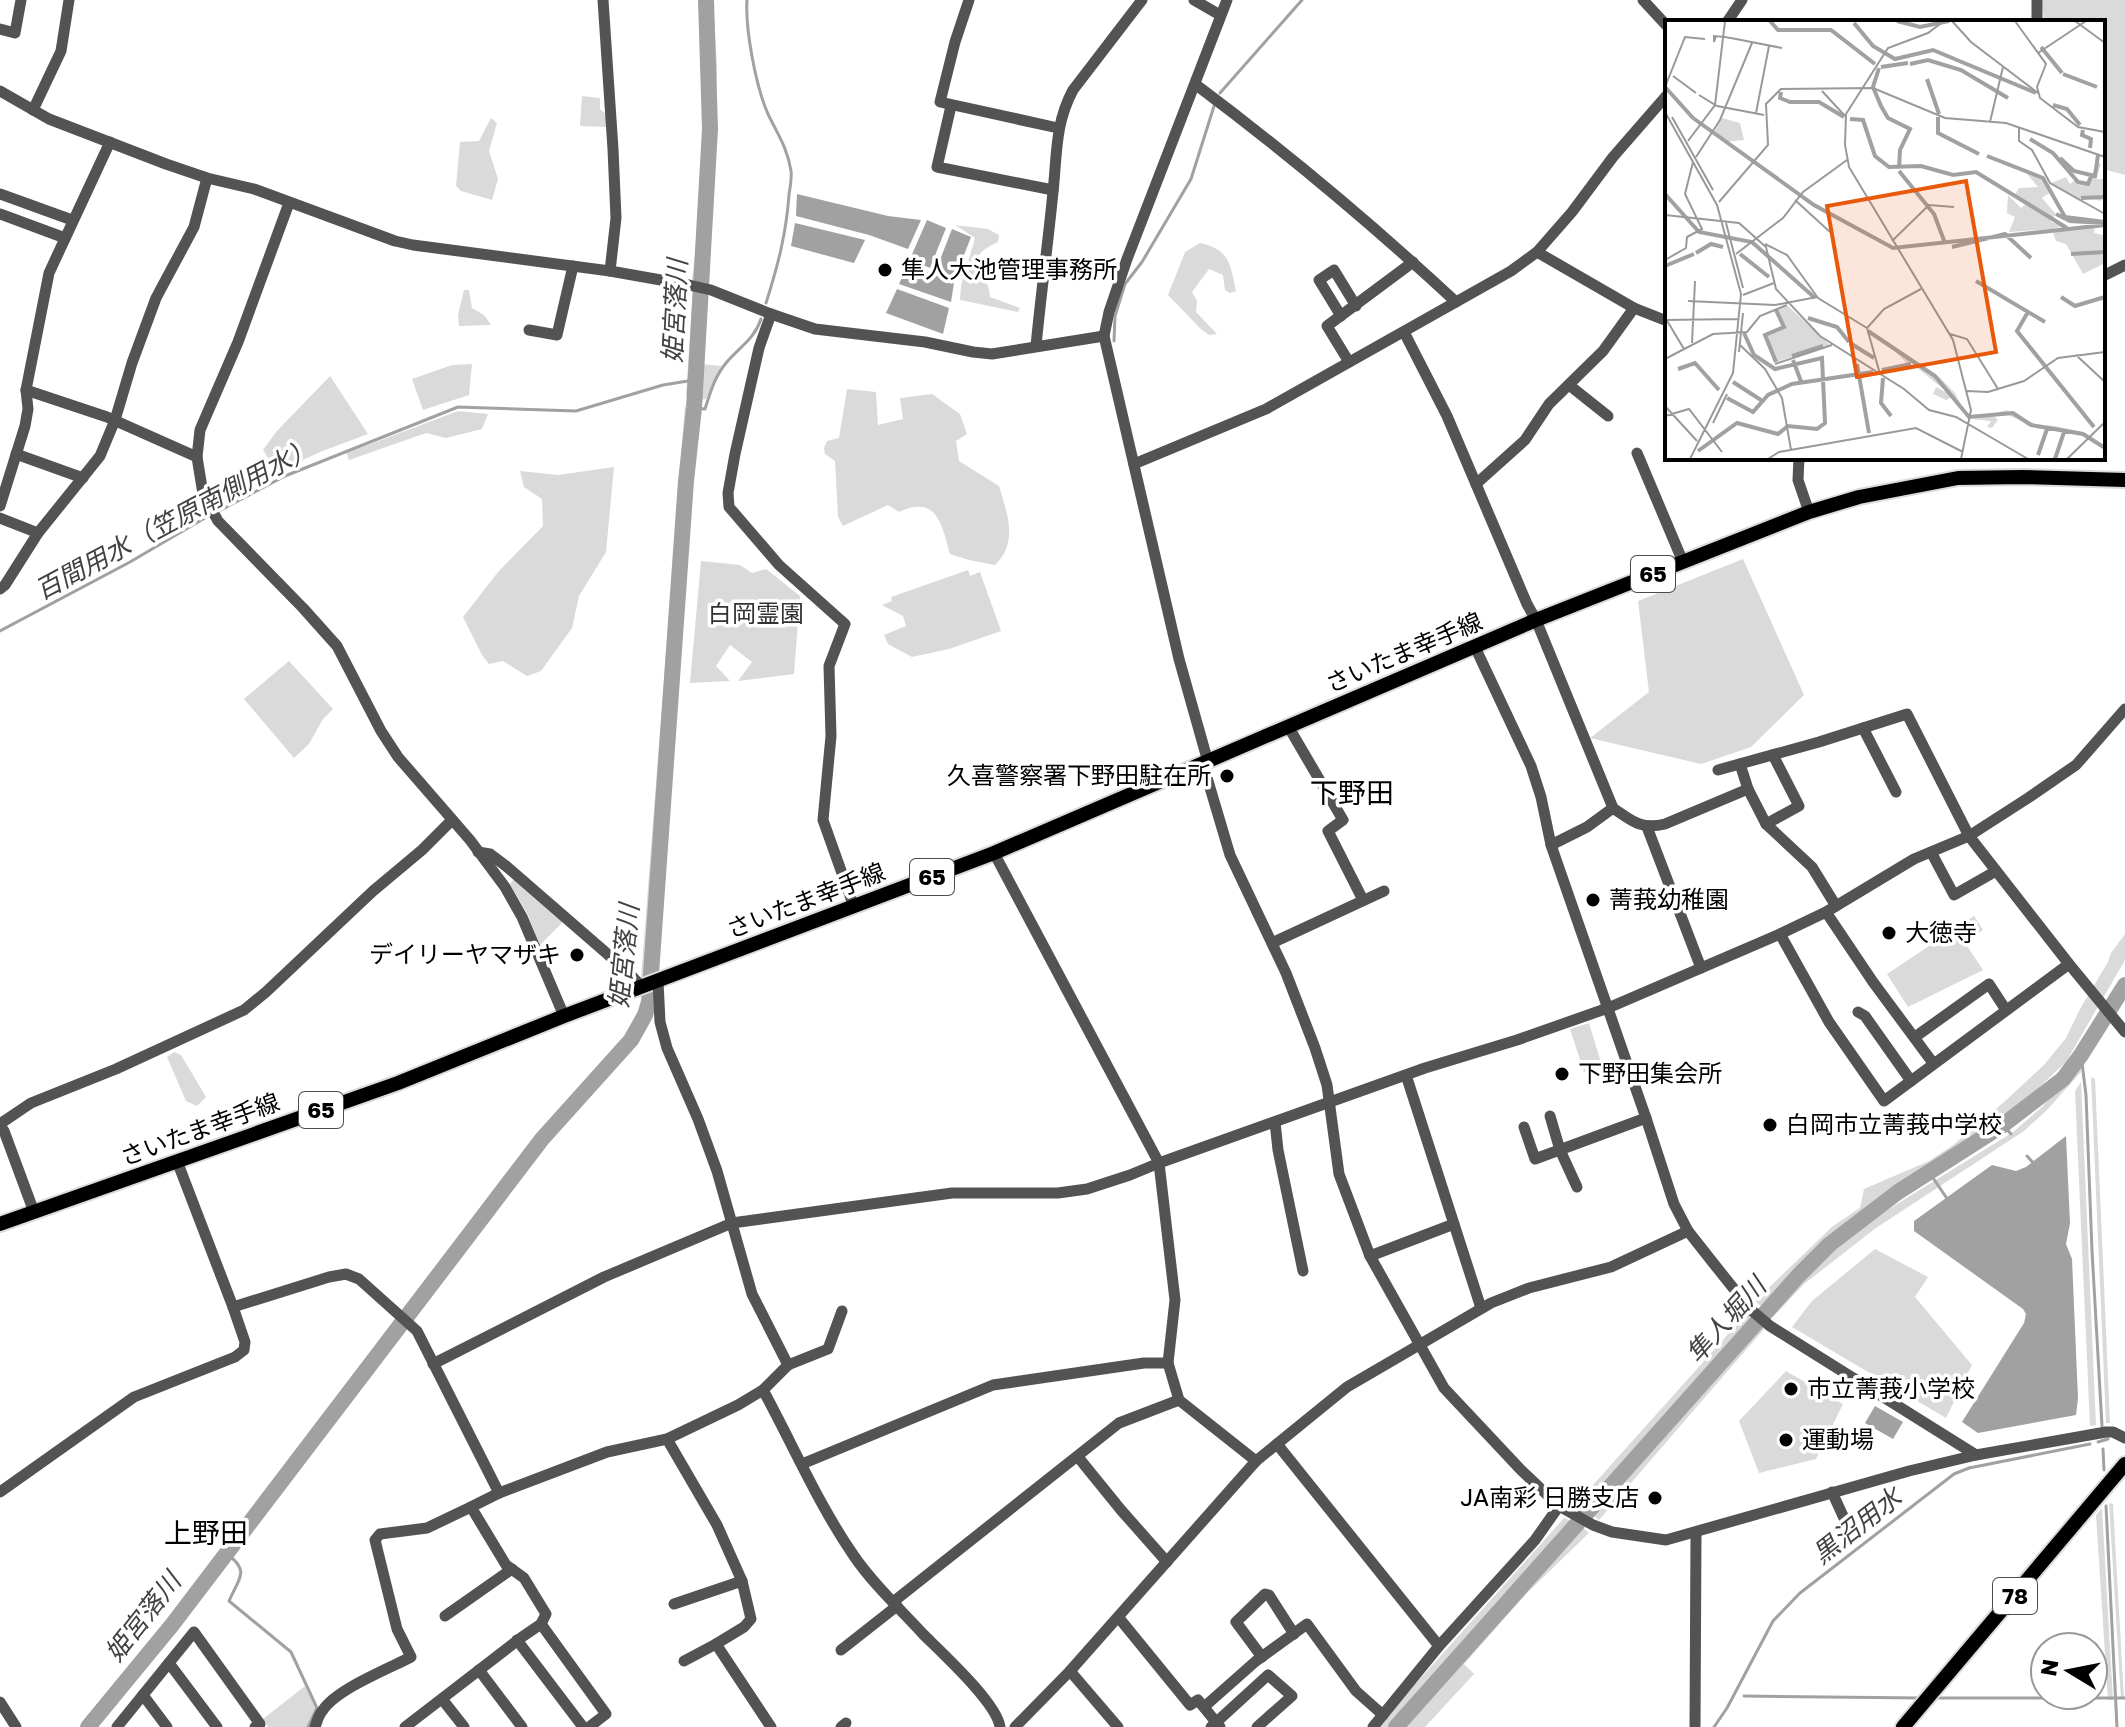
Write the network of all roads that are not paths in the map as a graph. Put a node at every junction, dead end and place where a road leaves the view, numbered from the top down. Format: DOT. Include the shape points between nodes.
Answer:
graph roads {
  1 [pos="21,0"];
  2 [pos="69,0"];
  3 [pos="603,0"];
  4 [pos="1142,0"];
  5 [pos="1194,0"];
  6 [pos="1227,0"];
  7 [pos="1643,0"];
  8 [pos="1742,0"];
  9 [pos="965,2"];
  10 [pos="1220,15"];
  11 [pos="1728,20"];
  12 [pos="1665,24"];
  13 [pos="0,29"];
  14 [pos="1195,84"];
  15 [pos="0,91"];
  16 [pos="1665,97"];
  17 [pos="951,106"];
  18 [pos="33,110"];
  19 [pos="1058,128"];
  20 [pos="110,142"];
  21 [pos="207,178"];
  22 [pos="1053,190"];
  23 [pos="0,194"];
  24 [pos="289,203"];
  25 [pos="0,214"];
  26 [pos="72,220"];
  27 [pos="65,238"];
  28 [pos="1537,252"];
  29 [pos="1413,262"];
  30 [pos="2125,265"];
  31 [pos="573,266"];
  32 [pos="610,271"];
  33 [pos="2105,275"];
  34 [pos="1456,302"];
  35 [pos="1356,306"];
  36 [pos="1634,308"];
  37 [pos="771,314"];
  38 [pos="1341,316"];
  39 [pos="1665,320"];
  40 [pos="529,330"];
  41 [pos="1404,332"];
  42 [pos="1104,336"];
  43 [pos="1036,346"];
  44 [pos="1349,362"];
  45 [pos="1569,385"];
  46 [pos="26,390"];
  47 [pos="1608,416"];
  48 [pos="115,420"];
  49 [pos="1637,453"];
  50 [pos="16,454"];
  51 [pos="197,457"];
  52 [pos="1798,460"];
  53 [pos="1134,464"];
  54 [pos="83,478"];
  55 [pos="2125,480"];
  56 [pos="1476,484"];
  57 [pos="0,506"];
  58 [pos="1809,512"];
  59 [pos="0,518"];
  60 [pos="38,533"];
  61 [pos="1683,562"];
  62 [pos="0,589"];
  63 [pos="1536,620"];
  64 [pos="1475,647"];
  65 [pos="2125,709"];
  66 [pos="1288,726"];
  67 [pos="1863,728"];
  68 [pos="1773,755"];
  69 [pos="1206,763"];
  70 [pos="1740,764"];
  71 [pos="1718,770"];
  72 [pos="1748,789"];
  73 [pos="1896,792"];
  74 [pos="1613,808"];
  75 [pos="452,820"];
  76 [pos="1766,824"];
  77 [pos="1647,827"];
  78 [pos="1969,836"];
  79 [pos="1551,845"];
  80 [pos="478,852"];
  81 [pos="1931,852"];
  82 [pos="994,853"];
  83 [pos="1996,871"];
  84 [pos="1384,891"];
  85 [pos="1363,900"];
  86 [pos="854,907"];
  87 [pos="1831,909"];
  88 [pos="1780,934"];
  89 [pos="1272,943"];
  90 [pos="2069,964"];
  91 [pos="1701,968"];
  92 [pos="658,981"];
  93 [pos="640,987"];
  94 [pos="1608,1008"];
  95 [pos="2006,1010"];
  96 [pos="1858,1012"];
  97 [pos="564,1016"];
  98 [pos="2122,1029"];
  99 [pos="1915,1037"];
  100 [pos="1933,1063"];
  101 [pos="1406,1075"];
  102 [pos="1911,1081"];
  103 [pos="1328,1104"];
  104 [pos="1550,1116"];
  105 [pos="1646,1118"];
  106 [pos="1275,1122"];
  107 [pos="0,1125"];
  108 [pos="1524,1127"];
  109 [pos="1560,1150"];
  110 [pos="177,1161"];
  111 [pos="1159,1163"];
  112 [pos="1577,1187"];
  113 [pos="34,1212"];
  114 [pos="732,1223"];
  115 [pos="0,1224"];
  116 [pos="1454,1224"];
  117 [pos="1688,1231"];
  118 [pos="1370,1256"];
  119 [pos="1303,1271"];
  120 [pos="233,1307"];
  121 [pos="1481,1308"];
  122 [pos="842,1311"];
  123 [pos="1419,1345"];
  124 [pos="1168,1363"];
  125 [pos="433,1364"];
  126 [pos="788,1365"];
  127 [pos="763,1390"];
  128 [pos="1179,1400"];
  129 [pos="2125,1438"];
  130 [pos="667,1439"];
  131 [pos="1277,1444"];
  132 [pos="1976,1455"];
  133 [pos="1078,1457"];
  134 [pos="1256,1461"];
  135 [pos="802,1464"];
  136 [pos="2125,1464"];
  137 [pos="0,1492"];
  138 [pos="1832,1492"];
  139 [pos="499,1493"];
  140 [pos="471,1507"];
  141 [pos="1564,1509"];
  142 [pos="1849,1529"];
  143 [pos="1696,1533"];
  144 [pos="1167,1562"];
  145 [pos="512,1569"];
  146 [pos="742,1581"];
  147 [pos="674,1604"];
  148 [pos="895,1604"];
  149 [pos="445,1616"];
  150 [pos="1119,1618"];
  151 [pos="541,1624"];
  152 [pos="1294,1634"];
  153 [pos="517,1640"];
  154 [pos="716,1644"];
  155 [pos="1439,1646"];
  156 [pos="841,1650"];
  157 [pos="1262,1657"];
  158 [pos="684,1661"];
  159 [pos="169,1663"];
  160 [pos="479,1670"];
  161 [pos="1070,1671"];
  162 [pos="143,1695"];
  163 [pos="442,1699"];
  164 [pos="0,1702"];
  165 [pos="1204,1707"];
  166 [pos="1383,1715"];
  167 [pos="1216,1726"];
  168 [pos="16,1727"];
  169 [pos="117,1727"];
  170 [pos="167,1727"];
  171 [pos="217,1727"];
  172 [pos="255,1727"];
  173 [pos="315,1727"];
  174 [pos="405,1727"];
  175 [pos="464,1727"];
  176 [pos="522,1727"];
  177 [pos="586,1727"];
  178 [pos="771,1727"];
  179 [pos="1000,1727"];
  180 [pos="1015,1727"];
  181 [pos="1118,1727"];
  182 [pos="1257,1727"];
  183 [pos="1373,1727"];
  184 [pos="1695,1727"];
  185 [pos="1903,1727"];
  1 -- 13 [label="street" via="15,33"];
  2 -- 18 [label="street" via="61,51"];
  3 -- 32 [label="street" via="616,218"];
  4 -- 19 [label="street" via="1073,90"];
  5 -- 10 [label="street"];
  6 -- 10 [label="street"];
  7 -- 12 [label="street"];
  8 -- 11 [label="street"];
  9 -- 17 [label="street" via="940,102"];
  10 -- 14 [label="street"];
  14 -- 29 [label="street" via="1267,137"];
  14 -- 42 [label="street" via="1127,259"];
  15 -- 18 [label="street"];
  16 -- 28 [label="street"];
  17 -- 19 [label="street"];
  17 -- 22 [label="street" via="937,167"];
  18 -- 20 [label="street"];
  19 -- 22 [label="street"];
  20 -- 21 [label="street"];
  20 -- 26 [label="street"];
  21 -- 24 [label="street"];
  21 -- 48 [label="street" via="194,227 151,311"];
  22 -- 43 [label="street"];
  23 -- 26 [label="street"];
  24 -- 31 [label="street" via="404,243"];
  24 -- 51 [label="street" via="200,430"];
  25 -- 27 [label="street"];
  26 -- 27 [label="street"];
  27 -- 46 [label="street" via="45,287"];
  28 -- 34 [label="street"];
  28 -- 36 [label="street"];
  29 -- 34 [label="street"];
  29 -- 35 [label="street"];
  30 -- 33 [label="street"];
  31 -- 32 [label="street"];
  31 -- 40 [label="street" via="557,335"];
  32 -- 37 [label="street" via="711,290"];
  34 -- 41 [label="street"];
  35 -- 38 [label="street"];
  35 -- 38 [label="street" via="1334,270 1319,280"];
  36 -- 39 [label="street"];
  36 -- 45 [label="street" via="1603,351"];
  37 -- 43 [label="street" via="815,329 973,352"];
  37 -- 86 [label="street" via="735,454 729,507 779,565 845,624 829,666 831,736 823,820"];
  38 -- 44 [label="street" via="1327,326"];
  41 -- 44 [label="street"];
  41 -- 56 [label="street"];
  42 -- 43 [label="street"];
  42 -- 53 [label="street"];
  44 -- 53 [label="street" via="1266,409"];
  45 -- 47 [label="street"];
  45 -- 56 [label="street" via="1525,440"];
  46 -- 48 [label="street"];
  46 -- 50 [label="street" via="28,409"];
  48 -- 51 [label="street"];
  48 -- 54 [label="street" via="100,456"];
  49 -- 61 [label="street"];
  50 -- 54 [label="street"];
  50 -- 57 [label="street"];
  51 -- 75 [label="street" via="203,494 218,521 337,646 398,757"];
  52 -- 58 [label="street" via="1798,480"];
  53 -- 69 [label="street"];
  54 -- 60 [label="street"];
  55 -- 58 [label="main road, さいたま幸手線 / 65" via="1958,478"];
  56 -- 63 [label="street"];
  58 -- 61 [label="main road, さいたま幸手線 / 65"];
  59 -- 60 [label="street"];
  60 -- 62 [label="street"];
  61 -- 63 [label="main road, さいたま幸手線 / 65"];
  63 -- 64 [label="main road, さいたま幸手線 / 65"];
  63 -- 74 [label="street"];
  64 -- 66 [label="main road, さいたま幸手線 / 65"];
  64 -- 79 [label="street" via="1531,766"];
  65 -- 78 [label="street" via="2076,765"];
  66 -- 69 [label="main road, さいたま幸手線 / 65"];
  66 -- 85 [label="street" via="1343,820 1328,831"];
  67 -- 68 [label="street"];
  67 -- 73 [label="street"];
  67 -- 78 [label="street" via="1907,714"];
  68 -- 70 [label="street"];
  68 -- 76 [label="street" via="1799,806"];
  69 -- 82 [label="main road, さいたま幸手線 / 65"];
  69 -- 89 [label="street" via="1230,855"];
  70 -- 71 [label="street"];
  70 -- 72 [label="street"];
  72 -- 76 [label="street"];
  72 -- 77 [label="street"];
  74 -- 77 [label="street"];
  74 -- 79 [label="street"];
  75 -- 80 [label="street"];
  75 -- 107 [label="street" via="244,1010 31,1103"];
  76 -- 87 [label="street" via="1812,867"];
  77 -- 91 [label="street"];
  78 -- 81 [label="street"];
  78 -- 83 [label="street"];
  79 -- 94 [label="street"];
  80 -- 93 [label="street" via="506,866"];
  80 -- 97 [label="street" via="522,917"];
  81 -- 83 [label="street" via="1954,895"];
  81 -- 87 [label="street"];
  82 -- 86 [label="main road, さいたま幸手線 / 65"];
  82 -- 111 [label="street"];
  83 -- 90 [label="street"];
  84 -- 85 [label="street"];
  85 -- 89 [label="street"];
  86 -- 92 [label="main road, さいたま幸手線 / 65"];
  87 -- 88 [label="street"];
  87 -- 99 [label="street" via="1873,982"];
  88 -- 91 [label="street"];
  88 -- 102 [label="street" via="1829,1022 1884,1101"];
  89 -- 103 [label="street" via="1315,1048"];
  90 -- 95 [label="street"];
  90 -- 98 [label="street"];
  91 -- 94 [label="street"];
  92 -- 93 [label="main road, さいたま幸手線 / 65"];
  92 -- 114 [label="street" via="667,1048 698,1119"];
  93 -- 97 [label="main road, さいたま幸手線 / 65"];
  94 -- 101 [label="street"];
  94 -- 105 [label="street"];
  95 -- 99 [label="street" via="1989,984"];
  95 -- 100 [label="street"];
  96 -- 102 [label="street"];
  97 -- 110 [label="main road, さいたま幸手線 / 65" via="398,1083"];
  99 -- 100 [label="street"];
  100 -- 102 [label="street"];
  101 -- 103 [label="street"];
  101 -- 116 [label="street"];
  103 -- 106 [label="street"];
  103 -- 118 [label="street" via="1339,1174"];
  104 -- 109 [label="street"];
  105 -- 109 [label="street"];
  105 -- 117 [label="street"];
  106 -- 111 [label="street"];
  106 -- 119 [label="street"];
  107 -- 113 [label="street"];
  108 -- 109 [label="street" via="1535,1159"];
  109 -- 112 [label="street"];
  110 -- 113 [label="main road, さいたま幸手線 / 65"];
  110 -- 120 [label="street"];
  111 -- 114 [label="street" via="1087,1189 952,1193"];
  111 -- 124 [label="street" via="1175,1300"];
  113 -- 115 [label="main road, さいたま幸手線 / 65"];
  114 -- 125 [label="street" via="604,1277"];
  114 -- 126 [label="street" via="752,1294"];
  116 -- 118 [label="street"];
  116 -- 121 [label="street"];
  117 -- 121 [label="street" via="1611,1267 1529,1288"];
  117 -- 132 [label="street" via="1766,1323"];
  118 -- 123 [label="street"];
  120 -- 125 [label="street" via="346,1274 359,1279 417,1331"];
  120 -- 137 [label="street" via="244,1350 134,1397"];
  121 -- 123 [label="street"];
  122 -- 126 [label="street" via="828,1349"];
  123 -- 131 [label="street" via="1347,1387"];
  123 -- 141 [label="street" via="1444,1388"];
  124 -- 128 [label="street"];
  124 -- 135 [label="street" via="993,1385"];
  125 -- 139 [label="street"];
  126 -- 127 [label="street"];
  127 -- 130 [label="street"];
  127 -- 135 [label="street"];
  128 -- 133 [label="street" via="1119,1423"];
  128 -- 134 [label="street"];
  129 -- 132 [label="street" via="2106,1432"];
  130 -- 139 [label="street" via="607,1452"];
  130 -- 146 [label="street" via="717,1525"];
  131 -- 134 [label="street"];
  131 -- 155 [label="street"];
  132 -- 138 [label="street"];
  133 -- 144 [label="street"];
  133 -- 148 [label="street"];
  134 -- 144 [label="street"];
  135 -- 148 [label="street" via="855,1559"];
  136 -- 185 [label="main road, 78"];
  138 -- 142 [label="street"];
  138 -- 143 [label="street"];
  139 -- 140 [label="street"];
  140 -- 145 [label="street"];
  140 -- 173 [label="street" via="427,1528 380,1534 375,1540 397,1629 411,1657 332,1701"];
  141 -- 143 [label="street" via="1612,1532 1666,1540"];
  141 -- 155 [label="street"];
  143 -- 184 [label="street"];
  144 -- 150 [label="street"];
  145 -- 149 [label="street"];
  145 -- 151 [label="street" via="524,1578 546,1614"];
  146 -- 147 [label="street"];
  146 -- 154 [label="street" via="751,1619"];
  148 -- 156 [label="street"];
  148 -- 179 [label="street" via="984,1698"];
  150 -- 161 [label="street"];
  150 -- 165 [label="street" via="1190,1705 1198,1700"];
  151 -- 153 [label="street"];
  151 -- 177 [label="street" via="606,1714"];
  152 -- 157 [label="street"];
  152 -- 157 [label="street" via="1265,1594 1236,1622"];
  152 -- 166 [label="street" via="1307,1624 1356,1691"];
  153 -- 160 [label="street"];
  153 -- 177 [label="street"];
  154 -- 158 [label="street"];
  154 -- 178 [label="street"];
  155 -- 166 [label="street"];
  157 -- 165 [label="street"];
  159 -- 162 [label="street"];
  159 -- 171 [label="street"];
  159 -- 172 [label="street" via="194,1632 260,1724"];
  160 -- 163 [label="street"];
  160 -- 176 [label="street"];
  161 -- 180 [label="street"];
  161 -- 181 [label="street"];
  162 -- 169 [label="street"];
  162 -- 170 [label="street"];
  163 -- 174 [label="street"];
  163 -- 175 [label="street"];
  164 -- 168 [label="street"];
  165 -- 167 [label="street"];
  166 -- 183 [label="street"];
  167 -- 182 [label="street" via="1268,1675 1292,1696"];
}
